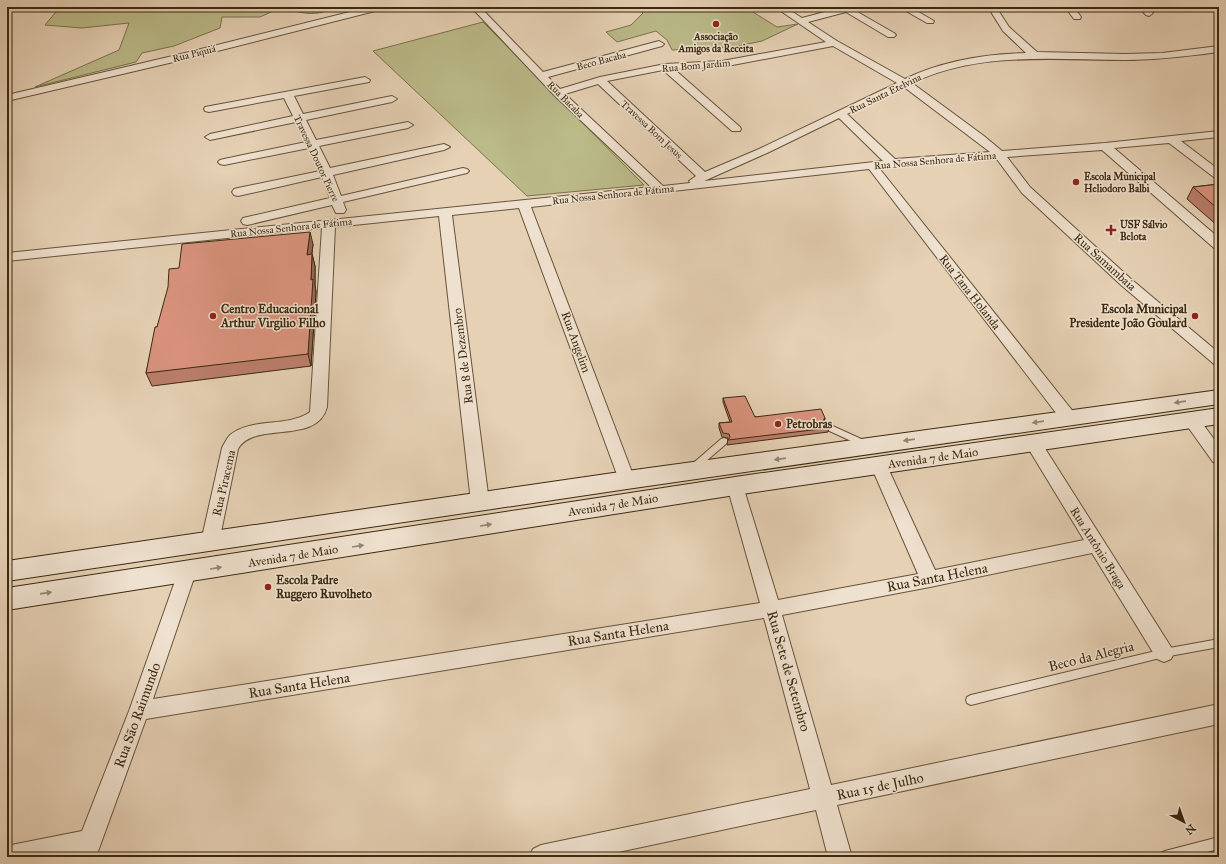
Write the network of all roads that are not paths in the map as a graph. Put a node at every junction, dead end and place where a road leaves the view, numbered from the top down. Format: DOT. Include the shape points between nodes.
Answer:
graph roads {
  1 [pos="380,7"];
  2 [pos="475,7"];
  3 [pos="779,7"];
  4 [pos="903,7"];
  5 [pos="992,7"];
  6 [pos="1069,7"];
  7 [pos="849,8"];
  8 [pos="1077,17"];
  9 [pos="800,21"];
  10 [pos="930,21"];
  11 [pos="891,35"];
  12 [pos="834,43"];
  13 [pos="659,44"];
  14 [pos="1219,49"];
  15 [pos="1034,55"];
  16 [pos="665,67"];
  17 [pos="543,75"];
  18 [pos="365,80"];
  19 [pos="600,80"];
  20 [pos="905,83"];
  21 [pos="558,93"];
  22 [pos="288,95"];
  23 [pos="7,98"];
  24 [pos="392,99"];
  25 [pos="209,109"];
  26 [pos="841,114"];
  27 [pos="299,119"];
  28 [pos="408,125"];
  29 [pos="736,129"];
  30 [pos="1219,134"];
  31 [pos="210,137"];
  32 [pos="1171,139"];
  33 [pos="311,144"];
  34 [pos="1105,146"];
  35 [pos="444,147"];
  36 [pos="999,154"];
  37 [pos="224,162"];
  38 [pos="892,164"];
  39 [pos="872,166"];
  40 [pos="463,171"];
  41 [pos="326,172"];
  42 [pos="1219,176"];
  43 [pos="704,177"];
  44 [pos="685,187"];
  45 [pos="660,189"];
  46 [pos="238,192"];
  47 [pos="337,201"];
  48 [pos="524,204"];
  49 [pos="445,211"];
  50 [pos="247,221"];
  51 [pos="336,222"];
  52 [pos="1219,245"];
  53 [pos="7,257"];
  54 [pos="1219,362"];
  55 [pos="1219,396"];
  56 [pos="1219,416"];
  57 [pos="1069,418"];
  58 [pos="1191,420"];
  59 [pos="826,426"];
  60 [pos="724,441"];
  61 [pos="1033,443"];
  62 [pos="874,456"];
  63 [pos="1219,458"];
  64 [pos="690,471"];
  65 [pos="627,480"];
  66 [pos="735,486"];
  67 [pos="480,502"];
  68 [pos="210,542"];
  69 [pos="1096,545"];
  70 [pos="7,571"];
  71 [pos="187,572"];
  72 [pos="930,579"];
  73 [pos="7,599"];
  74 [pos="771,609"];
  75 [pos="1219,643"];
  76 [pos="1164,653"];
  77 [pos="971,700"];
  78 [pos="139,711"];
  79 [pos="1219,714"];
  80 [pos="824,798"];
  81 [pos="1219,843"];
  82 [pos="87,849"];
  83 [pos="12,857"];
  84 [pos="541,857"];
  85 [pos="840,857"];
  86 [pos="1165,857"];
  1 -- 23 [label="street, Rua Piquiá"];
  2 -- 17 [label="street, Rua Bacaba"];
  3 -- 9 [label="street, Rua Samambaia"];
  4 -- 10 [label="street"];
  5 -- 15 [label="street" via="1006,29"];
  6 -- 8 [label="street"];
  7 -- 9 [label="street"];
  7 -- 11 [label="street"];
  9 -- 12 [label="street, Rua Samambaia"];
  12 -- 16 [label="street, Rua Bom Jardim" via="722,64"];
  12 -- 20 [label="street, Rua Samambaia"];
  13 -- 17 [label="street, Beco Bacaba"];
  14 -- 15 [label="street, Rua Santa Etelvina" via="1162,56"];
  15 -- 20 [label="street, Rua Santa Etelvina" via="984,59 956,65 921,75"];
  16 -- 19 [label="street, Rua Bom Jardim"];
  16 -- 29 [label="street"];
  17 -- 21 [label="street, Rua Bacaba"];
  18 -- 22 [label="street"];
  19 -- 21 [label="street, Rua Bom Jardim"];
  19 -- 43 [label="street, Travessa Bom Jesus"];
  20 -- 26 [label="street, Rua Santa Etelvina"];
  20 -- 36 [label="street, Rua Samambaia"];
  21 -- 45 [label="street, Rua Bacaba"];
  22 -- 25 [label="street"];
  22 -- 27 [label="street, Travessa Doutor Pierre"];
  24 -- 27 [label="street"];
  26 -- 38 [label="street"];
  26 -- 43 [label="street, Rua Santa Etelvina"];
  27 -- 31 [label="street"];
  27 -- 33 [label="street, Travessa Doutor Pierre"];
  28 -- 33 [label="street"];
  30 -- 32 [label="street, Rua Nossa Senhora de Fátima"];
  32 -- 34 [label="street, Rua Nossa Senhora de Fátima"];
  32 -- 42 [label="street"];
  33 -- 37 [label="street"];
  33 -- 41 [label="street, Travessa Doutor Pierre"];
  34 -- 36 [label="street, Rua Nossa Senhora de Fátima"];
  34 -- 52 [label="street"];
  35 -- 41 [label="street"];
  36 -- 38 [label="street, Rua Nossa Senhora de Fátima"];
  36 -- 54 [label="street, Rua Samambaia" via="1026,190 1126,282"];
  38 -- 39 [label="street, Rua Nossa Senhora de Fátima"];
  39 -- 44 [label="street, Rua Nossa Senhora de Fátima"];
  39 -- 57 [label="street, Rua Tana Holanda"];
  40 -- 47 [label="street"];
  41 -- 46 [label="street"];
  41 -- 47 [label="street, Travessa Doutor Pierre"];
  43 -- 44 [label="street, Rua Santa Etelvina"];
  44 -- 45 [label="street, Rua Nossa Senhora de Fátima"];
  45 -- 48 [label="street, Rua Nossa Senhora de Fátima"];
  47 -- 50 [label="street"];
  47 -- 51 [label="street, Travessa Doutor Pierre"];
  48 -- 49 [label="street, Rua Nossa Senhora de Fátima"];
  48 -- 65 [label="street, Rua Angelim"];
  49 -- 51 [label="street, Rua Nossa Senhora de Fátima"];
  49 -- 67 [label="street, Rua 8 de Dezembro"];
  51 -- 53 [label="street, Rua Nossa Senhora de Fátima"];
  51 -- 68 [label="street, Rua Piracema" via="317,415 307,422 245,434 235,440 230,448"];
  55 -- 57 [label="main road, Avenida 7 de Maio, one-way"];
  56 -- 58 [label="main road, Avenida 7 de Maio"];
  57 -- 62 [label="main road, Avenida 7 de Maio, one-way"];
  58 -- 61 [label="main road, Avenida 7 de Maio"];
  58 -- 63 [label="street"];
  59 -- 62 [label="lane"];
  60 -- 64 [label="lane"];
  61 -- 62 [label="main road, Avenida 7 de Maio"];
  61 -- 69 [label="street, Rua Antônio Braga"];
  62 -- 64 [label="main road, Avenida 7 de Maio, one-way"];
  62 -- 66 [label="main road, Avenida 7 de Maio"];
  62 -- 72 [label="street"];
  64 -- 65 [label="main road, Avenida 7 de Maio"];
  65 -- 67 [label="main road, Avenida 7 de Maio"];
  71 -- 66 [label="main road, Avenida 7 de Maio, one-way"];
  66 -- 74 [label="street, Rua Sete de Setembro"];
  67 -- 68 [label="main road, Avenida 7 de Maio"];
  68 -- 70 [label="main road, Avenida 7 de Maio"];
  69 -- 72 [label="street, Rua Santa Helena"];
  69 -- 76 [label="street, Rua Antônio Braga"];
  73 -- 71 [label="main road, Avenida 7 de Maio, one-way"];
  71 -- 78 [label="street, Rua São Raimundo"];
  72 -- 74 [label="street, Rua Santa Helena"];
  74 -- 78 [label="street, Rua Santa Helena"];
  74 -- 80 [label="street, Rua Sete de Setembro"];
  75 -- 76 [label="lane, Beco da Alegria"];
  76 -- 77 [label="lane, Beco da Alegria"];
  78 -- 82 [label="street, Rua São Raimundo"];
  79 -- 80 [label="street, Rua 15 de Julho"];
  80 -- 84 [label="street, Rua 15 de Julho"];
  80 -- 85 [label="street, Rua Sete de Setembro"];
  81 -- 86 [label="lane"];
  82 -- 83 [label="street"];
}
